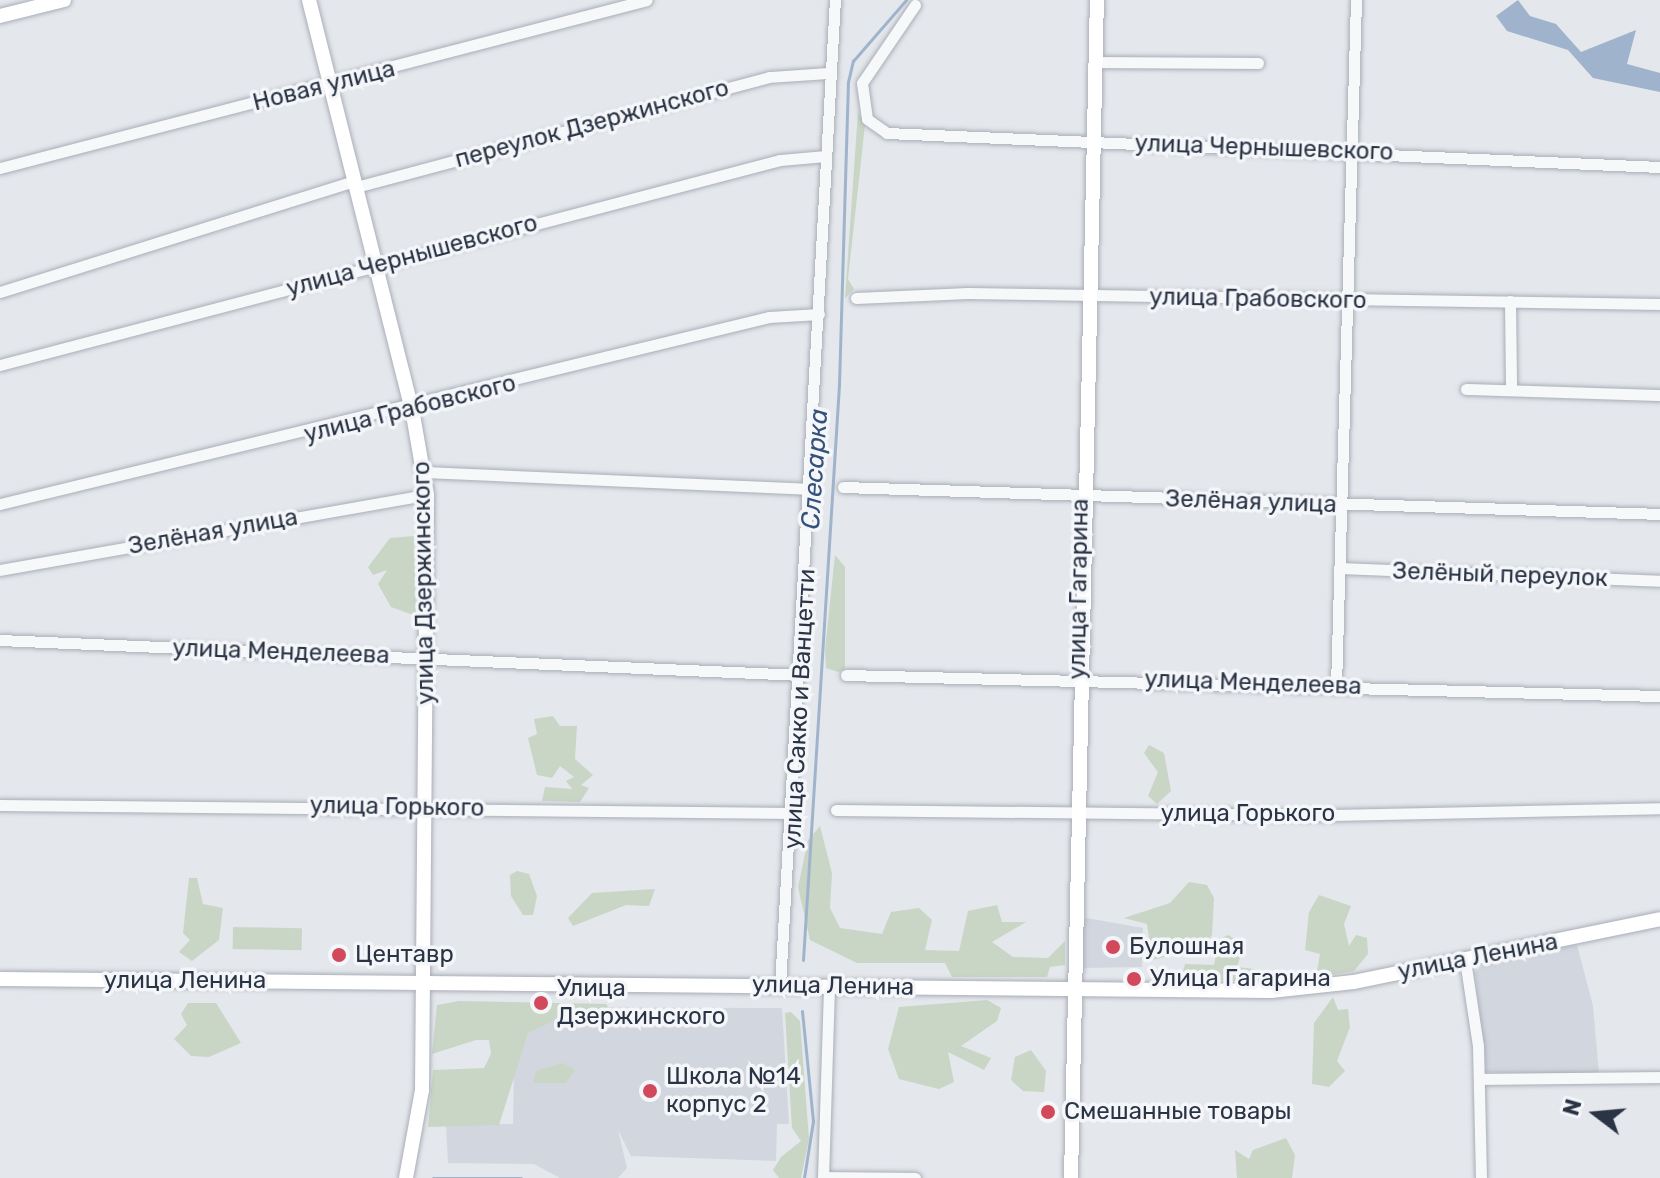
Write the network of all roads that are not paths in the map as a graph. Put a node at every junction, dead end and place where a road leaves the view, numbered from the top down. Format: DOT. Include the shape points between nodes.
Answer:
graph roads {
  1 [pos="64,0"];
  2 [pos="309,0"];
  3 [pos="647,0"];
  4 [pos="835,0"];
  5 [pos="1097,0"];
  6 [pos="1356,0"];
  7 [pos="915,5"];
  8 [pos="0,16"];
  9 [pos="1094,62"];
  10 [pos="1258,63"];
  11 [pos="830,73"];
  12 [pos="331,85"];
  13 [pos="1092,140"];
  14 [pos="1352,151"];
  15 [pos="826,156"];
  16 [pos="1660,167"];
  17 [pos="0,168"];
  18 [pos="356,184"];
  19 [pos="376,265"];
  20 [pos="0,292"];
  21 [pos="1086,297"];
  22 [pos="856,298"];
  23 [pos="1345,300"];
  24 [pos="1510,301"];
  25 [pos="1660,304"];
  26 [pos="819,314"];
  27 [pos="0,365"];
  28 [pos="1466,389"];
  29 [pos="1511,389"];
  30 [pos="1660,395"];
  31 [pos="412,409"];
  32 [pos="425,472"];
  33 [pos="843,487"];
  34 [pos="813,489"];
  35 [pos="427,495"];
  36 [pos="1081,496"];
  37 [pos="0,504"];
  38 [pos="1340,505"];
  39 [pos="1660,514"];
  40 [pos="1339,568"];
  41 [pos="0,570"];
  42 [pos="1660,581"];
  43 [pos="0,640"];
  44 [pos="429,659"];
  45 [pos="801,675"];
  46 [pos="846,675"];
  47 [pos="1077,679"];
  48 [pos="1336,686"];
  49 [pos="1660,696"];
  50 [pos="0,805"];
  51 [pos="425,806"];
  52 [pos="1660,808"];
  53 [pos="836,810"];
  54 [pos="794,813"];
  55 [pos="1076,813"];
  56 [pos="1660,919"];
  57 [pos="1465,960"];
  58 [pos="0,979"];
  59 [pos="425,983"];
  60 [pos="780,986"];
  61 [pos="829,987"];
  62 [pos="1075,989"];
  63 [pos="1660,1077"];
  64 [pos="1480,1079"];
  65 [pos="823,1177"];
  66 [pos="406,1178"];
  67 [pos="915,1178"];
  68 [pos="1071,1178"];
  69 [pos="1481,1178"];
  1 -- 8 [label="main road"];
  2 -- 12 [label="main road, улица Дзержинского"];
  3 -- 12 [label="street, Новая улица"];
  4 -- 11 [label="street, улица Сакко и Ванцетти"];
  5 -- 9 [label="main road, улица Гагарина"];
  6 -- 14 [label="street"];
  7 -- 13 [label="street, улица Чернышевского" via="865,73 870,125 895,134"];
  9 -- 10 [label="street"];
  9 -- 13 [label="main road, улица Гагарина"];
  11 -- 15 [label="street, улица Сакко и Ванцетти"];
  11 -- 18 [label="street, переулок Дзержинского" via="754,81"];
  12 -- 17 [label="street, Новая улица"];
  12 -- 18 [label="main road, улица Дзержинского"];
  13 -- 14 [label="street, улица Чернышевского"];
  13 -- 21 [label="main road, улица Гагарина"];
  14 -- 16 [label="street, улица Чернышевского"];
  14 -- 23 [label="street"];
  15 -- 19 [label="street, улица Чернышевского" via="780,160"];
  15 -- 26 [label="street, улица Сакко и Ванцетти"];
  18 -- 19 [label="main road, улица Дзержинского"];
  18 -- 20 [label="street, переулок Дзержинского"];
  19 -- 27 [label="street, улица Чернышевского"];
  19 -- 31 [label="main road, улица Дзержинского"];
  21 -- 22 [label="street, улица Грабовского"];
  21 -- 23 [label="street, улица Грабовского"];
  21 -- 36 [label="main road, улица Гагарина"];
  23 -- 24 [label="street, улица Грабовского"];
  23 -- 38 [label="street"];
  24 -- 25 [label="street, улица Грабовского"];
  24 -- 29 [label="street"];
  26 -- 31 [label="street, улица Грабовского" via="769,317"];
  26 -- 34 [label="street, улица Сакко и Ванцетти"];
  28 -- 29 [label="street"];
  29 -- 30 [label="street"];
  31 -- 32 [label="main road, улица Дзержинского"];
  31 -- 37 [label="street, улица Грабовского"];
  32 -- 34 [label="street"];
  32 -- 35 [label="main road, улица Дзержинского"];
  33 -- 36 [label="street, Зелёная улица"];
  34 -- 45 [label="street, улица Сакко и Ванцетти"];
  35 -- 41 [label="street, Зелёная улица"];
  35 -- 44 [label="main road, улица Дзержинского"];
  36 -- 38 [label="street, Зелёная улица"];
  36 -- 47 [label="main road, улица Гагарина"];
  38 -- 39 [label="street, Зелёная улица"];
  38 -- 40 [label="street"];
  40 -- 42 [label="street, Зелёный переулок"];
  40 -- 48 [label="street"];
  43 -- 44 [label="street, улица Менделеева"];
  44 -- 45 [label="street, улица Менделеева"];
  44 -- 51 [label="main road, улица Дзержинского"];
  45 -- 54 [label="street, улица Сакко и Ванцетти"];
  46 -- 47 [label="street, улица Менделеева"];
  47 -- 48 [label="street, улица Менделеева"];
  47 -- 55 [label="main road, улица Гагарина"];
  48 -- 49 [label="street, улица Менделеева"];
  50 -- 51 [label="street, улица Горького"];
  51 -- 54 [label="street, улица Горького"];
  51 -- 59 [label="main road, улица Дзержинского"];
  52 -- 55 [label="street, улица Горького"];
  53 -- 55 [label="street, улица Горького"];
  54 -- 60 [label="street, улица Сакко и Ванцетти"];
  55 -- 62 [label="main road, улица Гагарина"];
  56 -- 57 [label="main road, улица Ленина"];
  57 -- 62 [label="main road, улица Ленина" via="1293,989"];
  57 -- 64 [label="street"];
  58 -- 59 [label="main road, улица Ленина"];
  59 -- 60 [label="main road, улица Ленина"];
  59 -- 66 [label="main road, улица Дзержинского" via="421,1111"];
  60 -- 61 [label="main road, улица Ленина"];
  61 -- 62 [label="main road, улица Ленина"];
  61 -- 65 [label="street"];
  62 -- 68 [label="main road, улица Гагарина"];
  63 -- 64 [label="street"];
  64 -- 69 [label="street"];
  65 -- 67 [label="street"];
}
